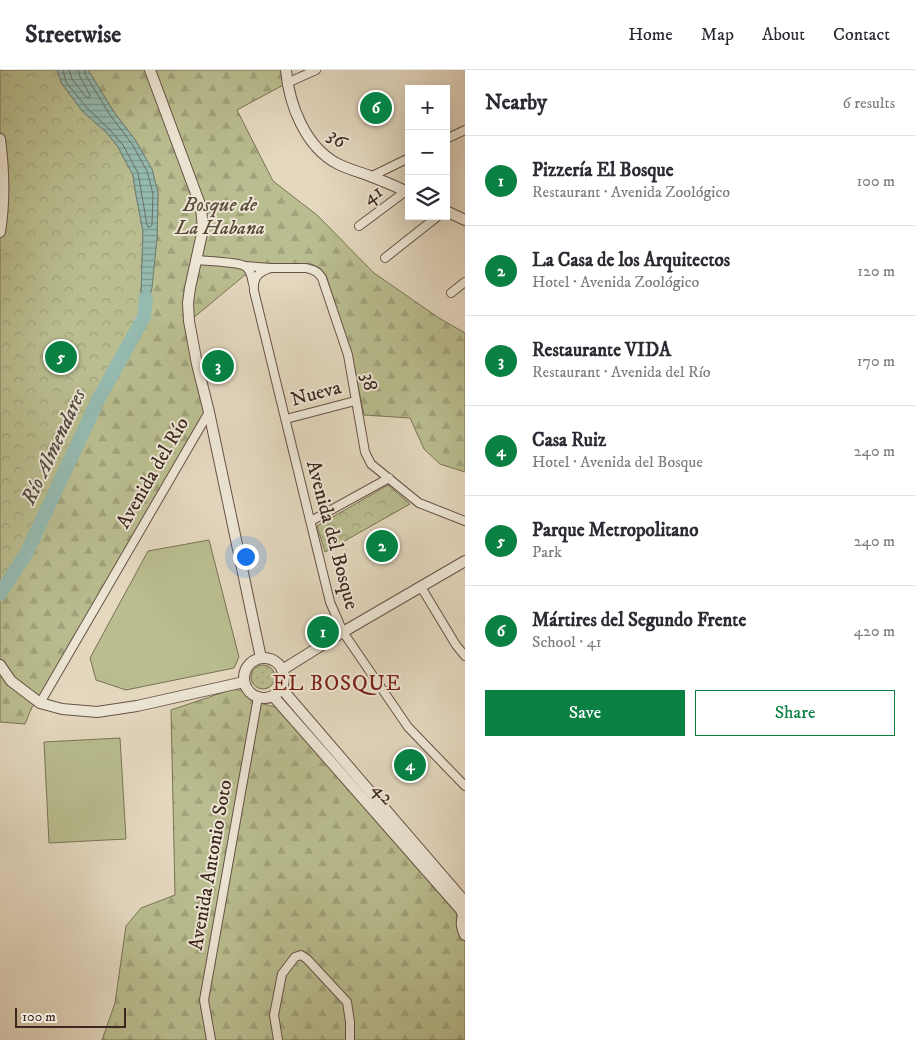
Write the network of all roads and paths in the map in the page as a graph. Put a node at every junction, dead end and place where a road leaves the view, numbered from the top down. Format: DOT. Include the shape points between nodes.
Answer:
graph roads {
  1 [pos="150,70"];
  2 [pos="286,70"];
  3 [pos="316,70"];
  4 [pos="287,84"];
  5 [pos="465,130"];
  6 [pos="450,137"];
  7 [pos="0,139"];
  8 [pos="405,160"];
  9 [pos="372,176"];
  10 [pos="405,191"];
  11 [pos="405,193"];
  12 [pos="450,213"];
  13 [pos="433,220"];
  14 [pos="465,220"];
  15 [pos="359,226"];
  16 [pos="0,232"];
  17 [pos="385,258"];
  18 [pos="196,260"];
  19 [pos="245,266"];
  20 [pos="272,268"];
  21 [pos="465,282"];
  22 [pos="253,284"];
  23 [pos="451,293"];
  24 [pos="356,401"];
  25 [pos="209,412"];
  26 [pos="286,419"];
  27 [pos="389,478"];
  28 [pos="311,521"];
  29 [pos="465,521"];
  30 [pos="465,560"];
  31 [pos="421,586"];
  32 [pos="343,632"];
  33 [pos="465,656"];
  34 [pos="261,658"];
  35 [pos="0,665"];
  36 [pos="282,670"];
  37 [pos="244,682"];
  38 [pos="282,688"];
  39 [pos="274,696"];
  40 [pos="258,697"];
  41 [pos="40,703"];
  42 [pos="465,786"];
  43 [pos="465,902"];
  44 [pos="464,915"];
  45 [pos="465,935"];
  46 [pos="211,1040"];
  47 [pos="278,1040"];
  48 [pos="350,1040"];
  1 -- 18 [label="street, Avenida del Río" via="200,207 203,229"];
  2 -- 4 [label="street, 36"];
  3 -- 4 [label="street"];
  4 -- 9 [label="street, 36" via="297,116 320,151 338,164"];
  5 -- 6 [label="street"];
  7 -- 16 [label="street" via="4,177"];
  8 -- 9 [label="street, 41"];
  9 -- 10 [label="street, 36"];
  11 -- 15 [label="street, 41"];
  12 -- 14 [label="street"];
  13 -- 17 [label="street"];
  18 -- 19 [label="street"];
  18 -- 25 [label="street, Avenida del Río" via="188,303"];
  19 -- 20 [label="street, 38"];
  19 -- 22 [label="street, Avenida del Bosque"];
  20 -- 22 [label="street" via="258,275"];
  20 -- 24 [label="street, 38" via="306,268 321,277 348,355"];
  21 -- 23 [label="street"];
  22 -- 26 [label="street, Avenida del Bosque"];
  24 -- 26 [label="street, Nueva"];
  24 -- 27 [label="street, 38" via="365,452 371,464"];
  25 -- 34 [label="street"];
  25 -- 41 [label="street, Avenida del Río"];
  26 -- 28 [label="street, Avenida del Bosque"];
  27 -- 28 [label="street"];
  27 -- 29 [label="street, 38" via="419,503"];
  28 -- 32 [label="street, Avenida del Bosque" via="330,602"];
  30 -- 31 [label="street"];
  31 -- 32 [label="street"];
  31 -- 33 [label="street"];
  32 -- 36 [label="street"];
  32 -- 42 [label="street, Avenida del Bosque" via="408,727"];
  34 -- 36 [label="street" via="278,662"];
  34 -- 37 [label="street" via="249,664"];
  35 -- 41 [label="street" via="11,681"];
  36 -- 38 [label="street"];
  37 -- 40 [label="street"];
  37 -- 41 [label="street" via="97,712"];
  38 -- 39 [label="street"];
  38 -- 43 [label="street, 42"];
  39 -- 40 [label="street"];
  39 -- 44 [label="street, 42"];
  40 -- 46 [label="street, Avenida Antonio Soto" via="204,1000"];
  44 -- 45 [label="street, 42" via="461,922"];
  47 -- 48 [label="street" via="274,1015 282,974 295,957 301,955 347,1002"];
}
